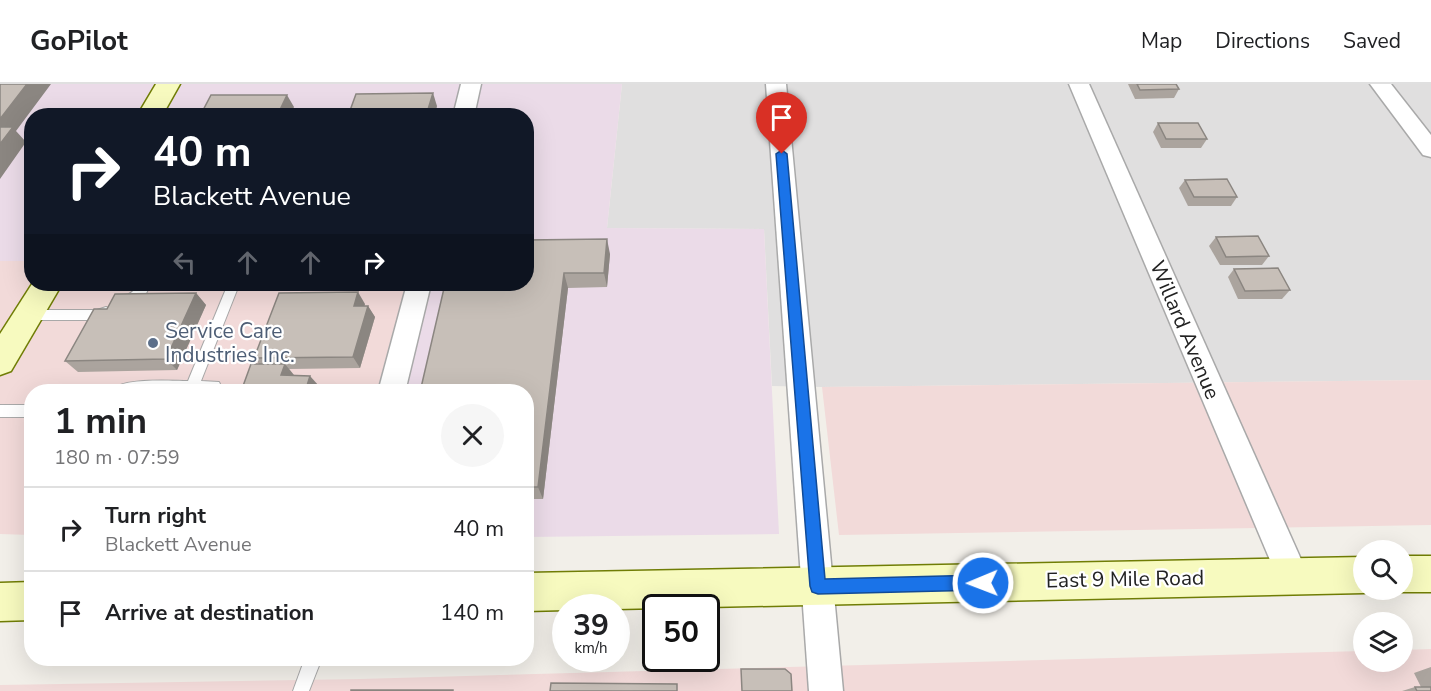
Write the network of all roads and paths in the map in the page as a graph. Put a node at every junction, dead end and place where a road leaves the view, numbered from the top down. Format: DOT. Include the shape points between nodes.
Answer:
graph roads {
  1 [pos="168,84"];
  2 [pos="471,84"];
  3 [pos="776,84"];
  4 [pos="1078,84"];
  5 [pos="1380,84"];
  6 [pos="154,108"];
  7 [pos="465,108"];
  8 [pos="1431,150"];
  9 [pos="43,291"];
  10 [pos="142,291"];
  11 [pos="230,291"];
  12 [pos="417,291"];
  13 [pos="28,315"];
  14 [pos="2,356"];
  15 [pos="193,384"];
  16 [pos="393,384"];
  17 [pos="0,411"];
  18 [pos="24,411"];
  19 [pos="1413,574"];
  20 [pos="1431,574"];
  21 [pos="1292,575"];
  22 [pos="1353,575"];
  23 [pos="818,586"];
  24 [pos="534,592"];
  25 [pos="24,601"];
  26 [pos="0,602"];
  27 [pos="311,666"];
  28 [pos="301,691"];
  29 [pos="826,691"];
  1 -- 6 [label="main road"];
  2 -- 7 [label="street"];
  3 -- 23 [label="street"];
  4 -- 21 [label="street, Willard Avenue"];
  5 -- 8 [label="street"];
  9 -- 13 [label="main road"];
  10 -- 13 [label="lane" via="139,296 98,315"];
  11 -- 15 [label="lane"];
  12 -- 16 [label="street"];
  13 -- 14 [label="main road"];
  17 -- 18 [label="lane"];
  19 -- 20 [label="main road"];
  21 -- 22 [label="main road, East 9 Mile Road"];
  21 -- 23 [label="main road, East 9 Mile Road"];
  23 -- 24 [label="main road, East 9 Mile Road"];
  23 -- 29 [label="street"];
  25 -- 26 [label="main road"];
  27 -- 28 [label="lane"];
}
